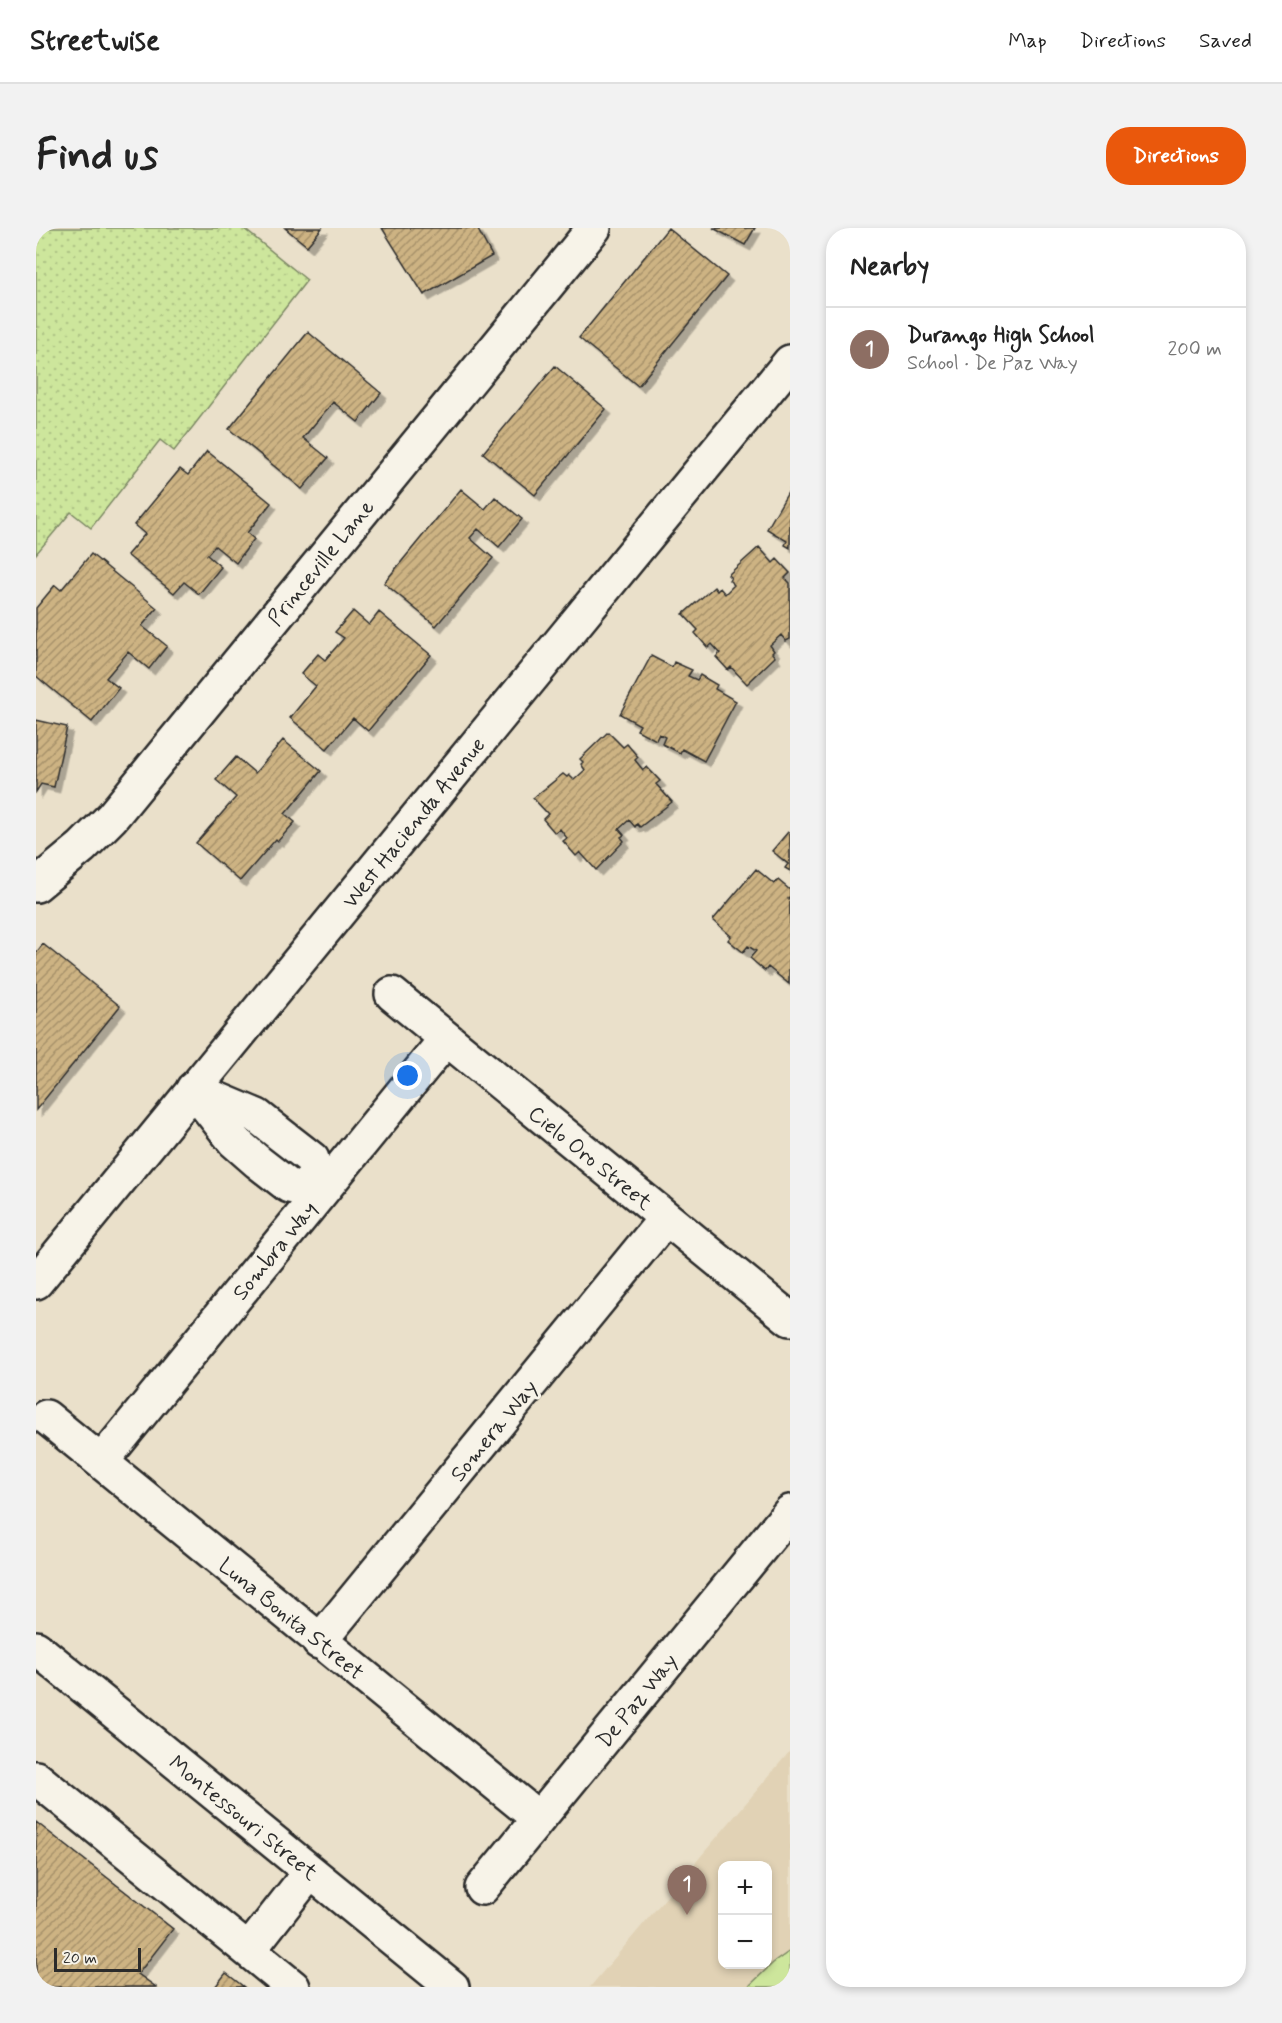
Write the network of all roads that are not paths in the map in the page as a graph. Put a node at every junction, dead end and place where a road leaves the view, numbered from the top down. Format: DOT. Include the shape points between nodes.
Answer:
graph roads {
  1 [pos="594,228"];
  2 [pos="790,362"];
  3 [pos="36,885"];
  4 [pos="392,994"];
  5 [pos="446,1039"];
  6 [pos="194,1089"];
  7 [pos="281,1135"];
  8 [pos="258,1162"];
  9 [pos="321,1192"];
  10 [pos="666,1218"];
  11 [pos="36,1282"];
  12 [pos="790,1319"];
  13 [pos="46,1417"];
  14 [pos="102,1461"];
  15 [pos="790,1512"];
  16 [pos="319,1642"];
  17 [pos="36,1648"];
  18 [pos="36,1778"];
  19 [pos="538,1818"];
  20 [pos="310,1872"];
  21 [pos="482,1888"];
  22 [pos="249,1950"];
  23 [pos="293,1987"];
  24 [pos="452,1987"];
  1 -- 3 [label="street, Princeville Lane" via="112,817"];
  2 -- 6 [label="street, West Hacienda Avenue"];
  4 -- 5 [label="street, Cielo Oro Street"];
  5 -- 9 [label="street, Sombra Way"];
  5 -- 10 [label="street, Cielo Oro Street"];
  6 -- 7 [label="street" via="257,1116"];
  6 -- 8 [label="street" via="234,1142"];
  6 -- 11 [label="street, West Hacienda Avenue"];
  7 -- 8 [label="street"];
  7 -- 9 [label="street" via="312,1159"];
  8 -- 9 [label="street" via="289,1186"];
  9 -- 14 [label="street, Sombra Way"];
  10 -- 12 [label="street, Cielo Oro Street"];
  10 -- 16 [label="street, Somera Way"];
  13 -- 14 [label="street, Luna Bonita Street"];
  14 -- 16 [label="street, Luna Bonita Street"];
  15 -- 19 [label="street, De Paz Way"];
  16 -- 19 [label="street, Luna Bonita Street"];
  17 -- 20 [label="street, Montessouri Street"];
  18 -- 22 [label="street"];
  19 -- 21 [label="street, De Paz Way"];
  20 -- 22 [label="street"];
  20 -- 24 [label="street, Montessouri Street"];
  22 -- 23 [label="street"];
}
